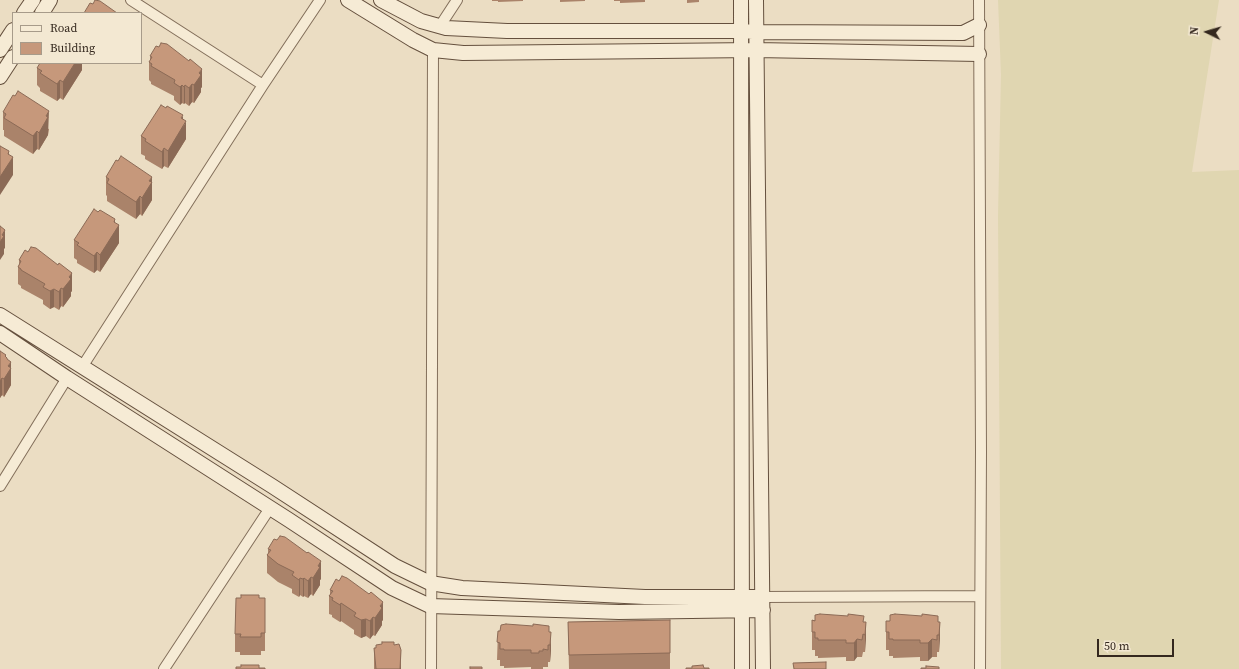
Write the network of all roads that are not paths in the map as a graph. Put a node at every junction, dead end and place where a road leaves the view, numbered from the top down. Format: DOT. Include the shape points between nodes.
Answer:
graph roads {
  1 [pos="33,0"];
  2 [pos="50,0"];
  3 [pos="131,0"];
  4 [pos="320,0"];
  5 [pos="348,0"];
  6 [pos="380,0"];
  7 [pos="457,0"];
  8 [pos="741,0"];
  9 [pos="756,0"];
  10 [pos="979,0"];
  11 [pos="25,12"];
  12 [pos="43,12"];
  13 [pos="979,25"];
  14 [pos="440,26"];
  15 [pos="742,31"];
  16 [pos="12,32"];
  17 [pos="756,32"];
  18 [pos="0,50"];
  19 [pos="433,50"];
  20 [pos="742,50"];
  21 [pos="756,50"];
  22 [pos="979,54"];
  23 [pos="12,59"];
  24 [pos="0,77"];
  25 [pos="263,85"];
  26 [pos="0,315"];
  27 [pos="0,333"];
  28 [pos="82,367"];
  29 [pos="67,378"];
  30 [pos="0,486"];
  31 [pos="270,508"];
  32 [pos="430,583"];
  33 [pos="743,596"];
  34 [pos="980,596"];
  35 [pos="763,603"];
  36 [pos="430,606"];
  37 [pos="743,611"];
  38 [pos="164,669"];
  39 [pos="431,669"];
  40 [pos="742,669"];
  41 [pos="763,669"];
  42 [pos="980,669"];
  1 -- 11 [label="main road"];
  2 -- 12 [label="main road"];
  3 -- 25 [label="street"];
  4 -- 25 [label="street"];
  5 -- 19 [label="main road"];
  6 -- 14 [label="main road" via="421,21"];
  7 -- 14 [label="street"];
  8 -- 15 [label="main road"];
  9 -- 17 [label="main road"];
  10 -- 13 [label="street"];
  13 -- 17 [label="main road" via="963,34"];
  13 -- 22 [label="street"];
  14 -- 15 [label="main road" via="507,31"];
  15 -- 17 [label="main road"];
  15 -- 20 [label="main road"];
  16 -- 18 [label="main road"];
  17 -- 21 [label="main road"];
  19 -- 20 [label="main road" via="463,53"];
  19 -- 32 [label="street"];
  20 -- 21 [label="main road"];
  20 -- 33 [label="main road"];
  21 -- 22 [label="main road"];
  21 -- 35 [label="main road"];
  22 -- 34 [label="street"];
  23 -- 24 [label="main road"];
  25 -- 28 [label="street"];
  26 -- 28 [label="main road"];
  27 -- 29 [label="main road"];
  28 -- 32 [label="main road" via="395,566"];
  29 -- 30 [label="street"];
  29 -- 31 [label="main road"];
  31 -- 36 [label="main road" via="392,588"];
  31 -- 38 [label="street"];
  32 -- 33 [label="main road" via="462,588 645,597"];
  32 -- 36 [label="street"];
  33 -- 35 [label="main road"];
  33 -- 37 [label="main road"];
  34 -- 35 [label="street"];
  34 -- 42 [label="street"];
  35 -- 37 [label="main road"];
  35 -- 41 [label="main road"];
  36 -- 37 [label="main road" via="618,612"];
  36 -- 39 [label="street"];
  37 -- 40 [label="main road"];
}
